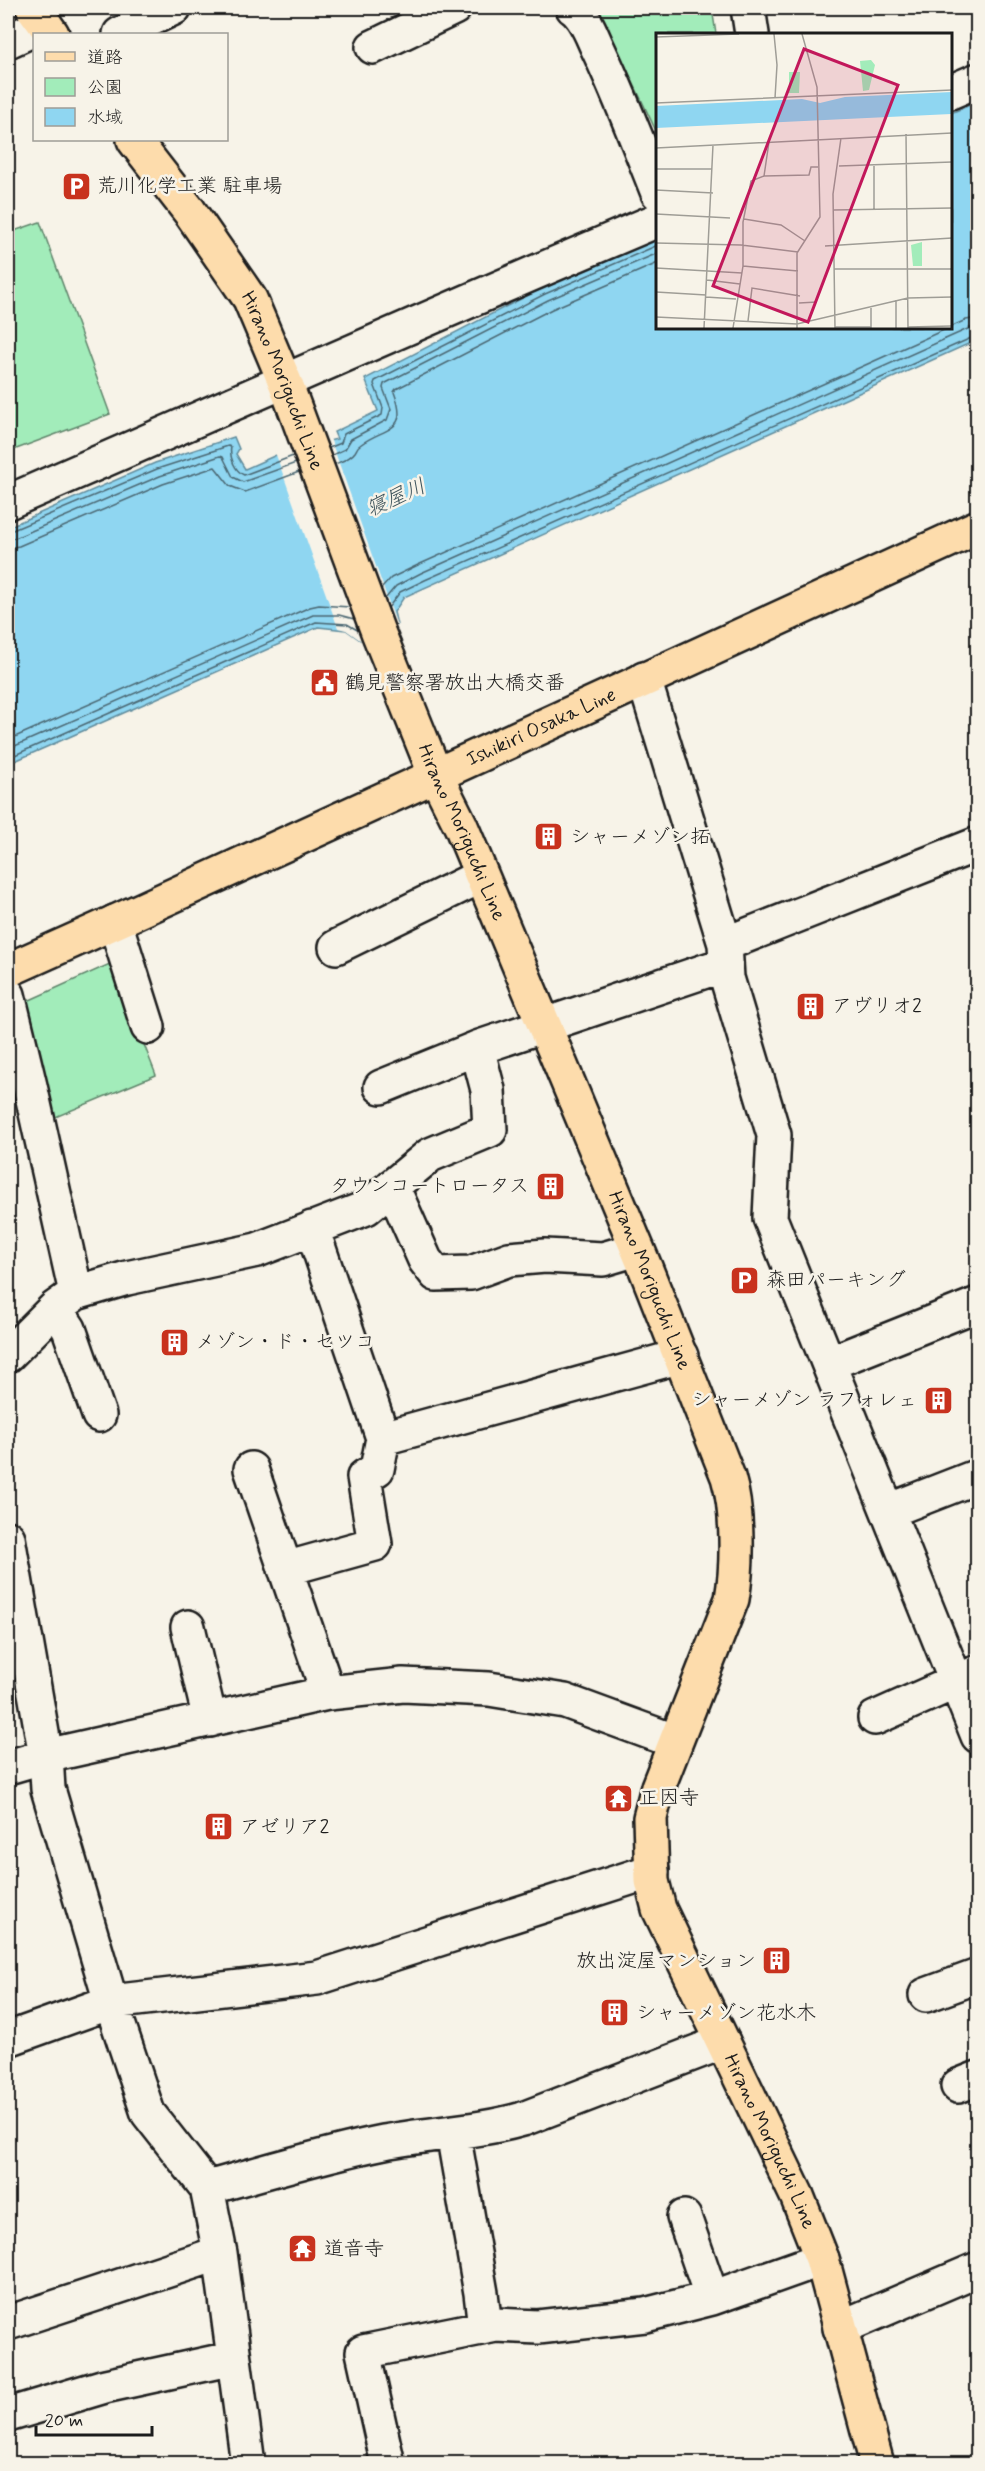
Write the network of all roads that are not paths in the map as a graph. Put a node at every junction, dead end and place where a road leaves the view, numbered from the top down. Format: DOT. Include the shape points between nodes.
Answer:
graph roads {
  1 [pos="174,8"];
  2 [pos="453,8"];
  3 [pos="573,8"];
  4 [pos="748,8"];
  5 [pos="43,22"];
  6 [pos="122,33"];
  7 [pos="752,33"];
  8 [pos="8,41"];
  9 [pos="374,47"];
  10 [pos="978,80"];
  11 [pos="952,92"];
  12 [pos="135,141"];
  13 [pos="656,188"];
  14 [pos="656,221"];
  15 [pos="285,382"];
  16 [pos="8,502"];
  17 [pos="978,527"];
  18 [pos="644,679"];
  19 [pos="436,776"];
  20 [pos="978,844"];
  21 [pos="481,876"];
  22 [pos="115,922"];
  23 [pos="336,947"];
  24 [pos="726,954"];
  25 [pos="8,970"];
  26 [pos="8,994"];
  27 [pos="543,1024"];
  28 [pos="148,1027"];
  29 [pos="477,1048"];
  30 [pos="381,1087"];
  31 [pos="19,1088"];
  32 [pos="392,1186"];
  33 [pos="312,1228"];
  34 [pos="637,1248"];
  35 [pos="66,1301"];
  36 [pos="978,1304"];
  37 [pos="8,1355"];
  38 [pos="681,1356"];
  39 [pos="830,1363"];
  40 [pos="99,1415"];
  41 [pos="383,1438"];
  42 [pos="251,1469"];
  43 [pos="978,1476"];
  44 [pos="888,1511"];
  45 [pos="8,1538"];
  46 [pos="285,1569"];
  47 [pos="188,1627"];
  48 [pos="967,1677"];
  49 [pos="327,1693"];
  50 [pos="875,1718"];
  51 [pos="210,1720"];
  52 [pos="978,1736"];
  53 [pos="675,1741"];
  54 [pos="46,1756"];
  55 [pos="8,1767"];
  56 [pos="652,1871"];
  57 [pos="978,1976"];
  58 [pos="926,1995"];
  59 [pos="111,2002"];
  60 [pos="8,2039"];
  61 [pos="723,2042"];
  62 [pos="453,2133"];
  63 [pos="207,2188"];
  64 [pos="684,2217"];
  65 [pos="220,2253"];
  66 [pos="822,2259"];
  67 [pos="978,2269"];
  68 [pos="712,2298"];
  69 [pos="8,2323"];
  70 [pos="485,2327"];
  71 [pos="840,2328"];
  72 [pos="234,2358"];
  73 [pos="8,2415"];
  74 [pos="248,2463"];
  75 [pos="388,2463"];
  76 [pos="877,2463"];
  1 -- 6 [label="street"];
  2 -- 9 [label="street"];
  3 -- 13 [label="street" via="587,25 618,92"];
  4 -- 7 [label="street"];
  5 -- 8 [label="street"];
  10 -- 11 [label="street"];
  12 -- 15 [label="main road, Hirano Moriguchi Line" via="250,299"];
  14 -- 15 [label="street"];
  15 -- 16 [label="street"];
  15 -- 19 [label="main road, Hirano Moriguchi Line"];
  17 -- 18 [label="main road, Ishikiri Osaka Line"];
  18 -- 19 [label="main road, Ishikiri Osaka Line"];
  18 -- 24 [label="street"];
  19 -- 21 [label="main road, Hirano Moriguchi Line"];
  19 -- 22 [label="main road, Ishikiri Osaka Line"];
  20 -- 24 [label="street"];
  21 -- 23 [label="street"];
  21 -- 27 [label="main road, Hirano Moriguchi Line"];
  22 -- 25 [label="main road, Ishikiri Osaka Line"];
  22 -- 28 [label="street"];
  24 -- 27 [label="street"];
  24 -- 39 [label="street" via="727,978 774,1135 770,1218"];
  26 -- 31 [label="street"];
  27 -- 29 [label="street"];
  27 -- 34 [label="main road, Hirano Moriguchi Line"];
  29 -- 30 [label="street"];
  29 -- 32 [label="street" via="488,1090 489,1130 430,1155"];
  31 -- 35 [label="street"];
  32 -- 33 [label="street" via="366,1208"];
  32 -- 34 [label="street" via="424,1260 436,1274 471,1273 509,1259 603,1259"];
  33 -- 35 [label="street" via="257,1250 127,1278"];
  33 -- 41 [label="street"];
  34 -- 38 [label="main road, Hirano Moriguchi Line"];
  35 -- 37 [label="street"];
  35 -- 40 [label="street" via="69,1329"];
  36 -- 39 [label="street"];
  38 -- 41 [label="street"];
  38 -- 53 [label="main road, Hirano Moriguchi Line" via="734,1497 735,1582 732,1599"];
  39 -- 44 [label="street"];
  41 -- 46 [label="street" via="377,1469 364,1477 375,1544"];
  42 -- 46 [label="street"];
  43 -- 44 [label="street"];
  44 -- 48 [label="street"];
  45 -- 54 [label="street"];
  46 -- 49 [label="street"];
  47 -- 51 [label="street"];
  48 -- 50 [label="street"];
  48 -- 52 [label="street"];
  49 -- 51 [label="street"];
  49 -- 53 [label="street" via="403,1685 489,1689 565,1701"];
  51 -- 54 [label="street"];
  53 -- 56 [label="main road, Hirano Moriguchi Line" via="650,1818"];
  54 -- 55 [label="street"];
  54 -- 59 [label="street" via="48,1789"];
  56 -- 59 [label="street" via="317,1978"];
  56 -- 61 [label="main road, Hirano Moriguchi Line" via="659,1909"];
  57 -- 58 [label="street"];
  59 -- 60 [label="street"];
  59 -- 63 [label="street" via="148,2113"];
  61 -- 62 [label="street" via="523,2119"];
  61 -- 66 [label="main road, Hirano Moriguchi Line" via="797,2196"];
  62 -- 63 [label="street" via="322,2156"];
  62 -- 70 [label="street"];
  63 -- 65 [label="street"];
  64 -- 68 [label="street"];
  65 -- 69 [label="street"];
  65 -- 72 [label="street"];
  66 -- 68 [label="street"];
  66 -- 71 [label="main road, Hirano Moriguchi Line"];
  67 -- 71 [label="street"];
  68 -- 70 [label="street" via="645,2315 538,2327"];
  70 -- 75 [label="street" via="363,2352"];
  71 -- 76 [label="main road, Hirano Moriguchi Line"];
  72 -- 73 [label="street" via="105,2386"];
  72 -- 74 [label="street"];
}
